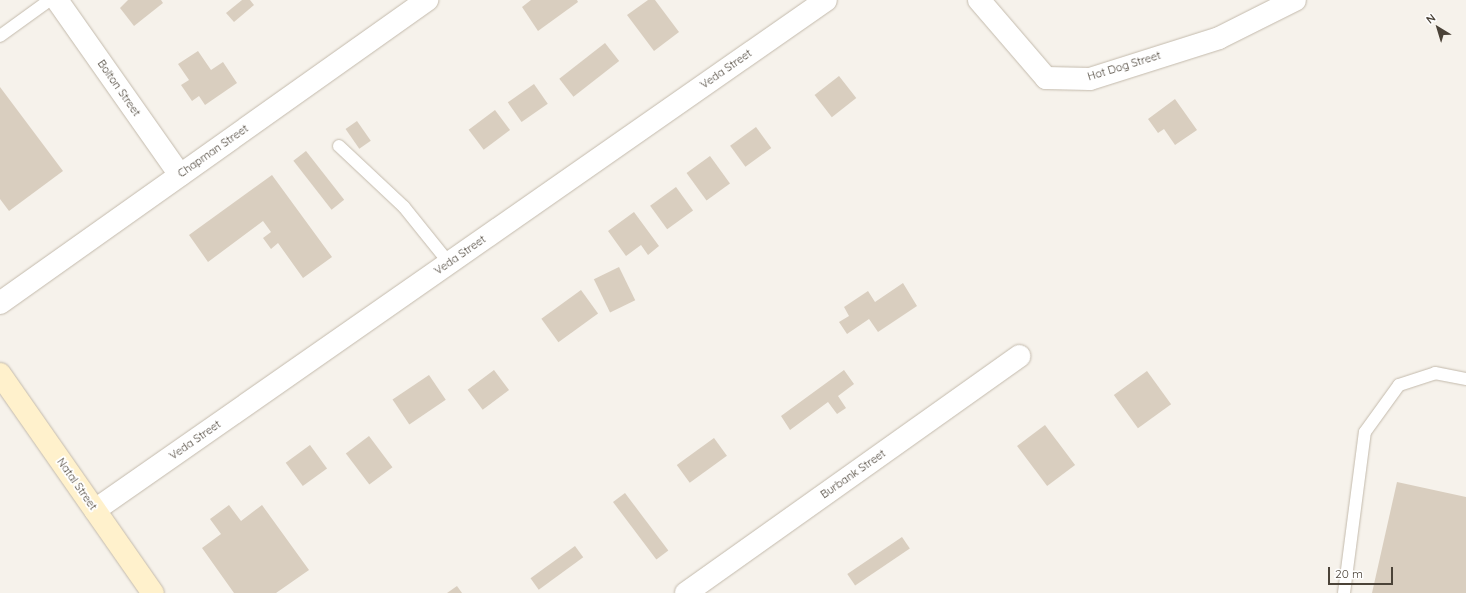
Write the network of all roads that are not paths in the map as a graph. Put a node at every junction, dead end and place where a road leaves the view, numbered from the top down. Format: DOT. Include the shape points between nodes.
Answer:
graph roads {
  1 [pos="50,0"];
  2 [pos="58,0"];
  3 [pos="427,0"];
  4 [pos="826,0"];
  5 [pos="979,0"];
  6 [pos="1295,0"];
  7 [pos="0,36"];
  8 [pos="339,146"];
  9 [pos="180,175"];
  10 [pos="449,263"];
  11 [pos="0,303"];
  12 [pos="1019,356"];
  13 [pos="1466,379"];
  14 [pos="4,387"];
  15 [pos="95,510"];
  16 [pos="153,593"];
  17 [pos="686,593"];
  18 [pos="1344,593"];
  1 -- 7 [label="lane"];
  2 -- 9 [label="street, Bolton Street"];
  3 -- 9 [label="street, Chapman Street"];
  4 -- 10 [label="street, Veda Street"];
  5 -- 6 [label="street, Hot Dog Street" via="1046,78 1090,79 1219,38"];
  8 -- 10 [label="lane" via="404,207"];
  9 -- 11 [label="street, Chapman Street"];
  10 -- 15 [label="street, Veda Street"];
  12 -- 17 [label="street, Burbank Street"];
  13 -- 18 [label="lane" via="1435,374 1399,385 1365,432"];
  14 -- 15 [label="main road, Natal Street"];
  15 -- 16 [label="main road, Natal Street"];
}
